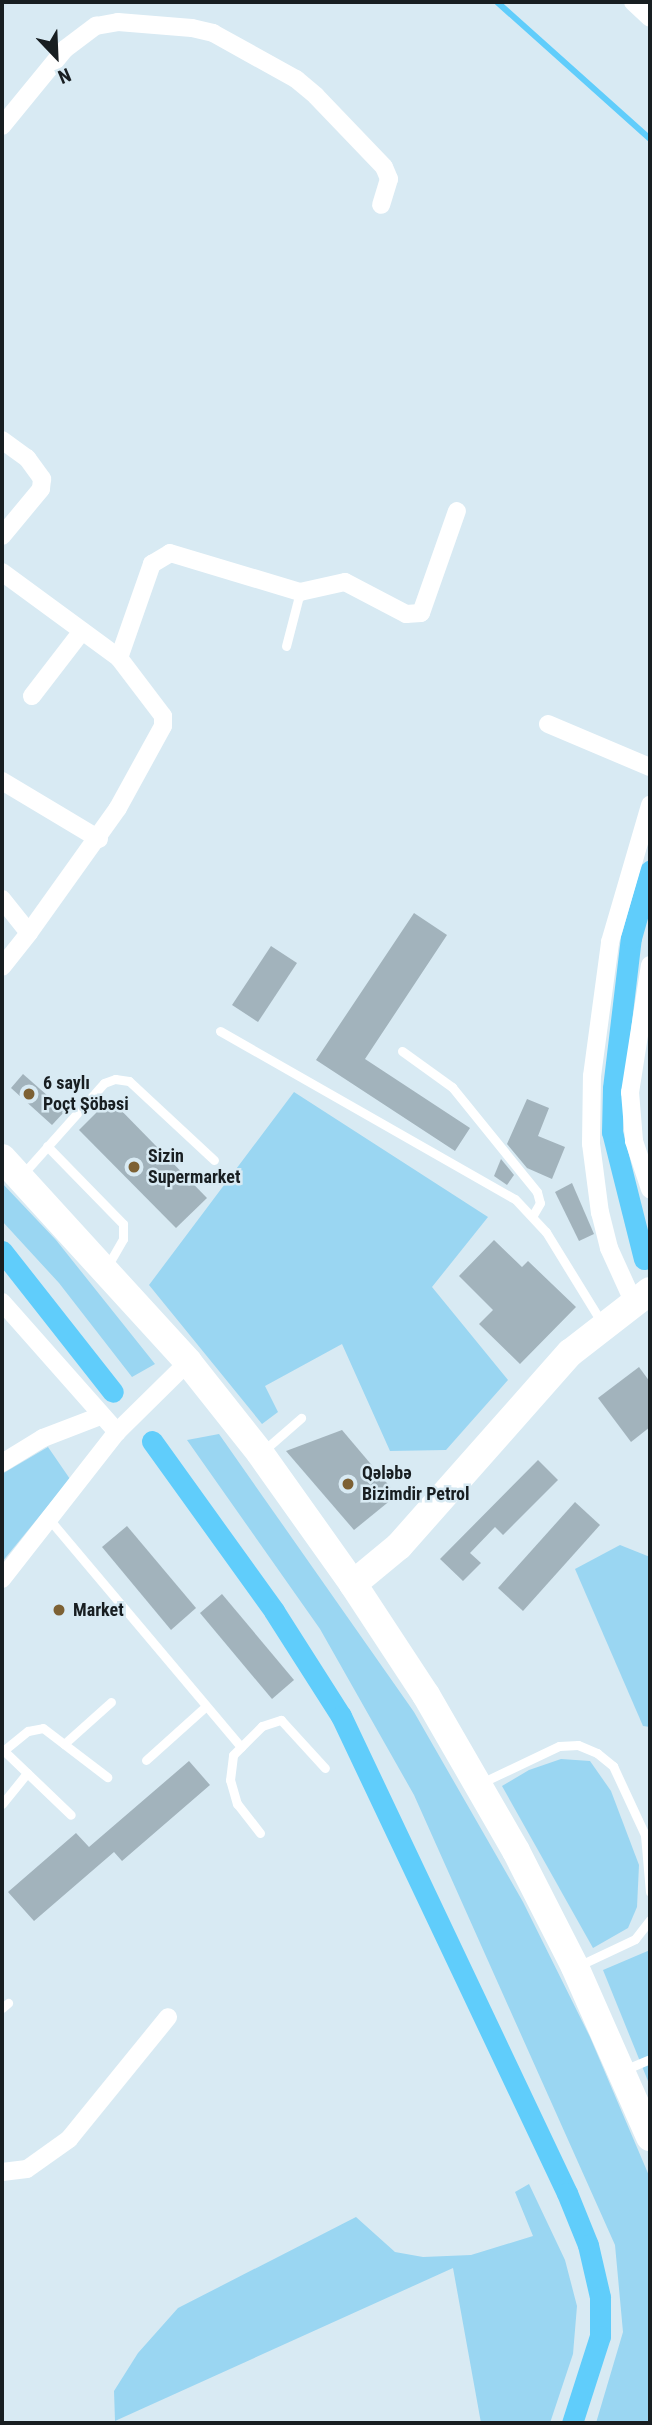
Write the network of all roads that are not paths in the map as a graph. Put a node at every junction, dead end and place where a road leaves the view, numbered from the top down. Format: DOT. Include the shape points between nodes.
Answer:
graph roads {
  1 [pos="632,2"];
  2 [pos="650,19"];
  3 [pos="2,126"];
  4 [pos="381,205"];
  5 [pos="2,440"];
  6 [pos="457,511"];
  7 [pos="2,536"];
  8 [pos="2,572"];
  9 [pos="300,592"];
  10 [pos="82,631"];
  11 [pos="286,646"];
  12 [pos="119,658"];
  13 [pos="32,696"];
  14 [pos="548,724"];
  15 [pos="650,767"];
  16 [pos="2,781"];
  17 [pos="650,805"];
  18 [pos="99,839"];
  19 [pos="2,899"];
  20 [pos="29,933"];
  21 [pos="650,965"];
  22 [pos="2,967"];
  23 [pos="220,1031"];
  24 [pos="402,1051"];
  25 [pos="47,1146"];
  26 [pos="214,1160"];
  27 [pos="11,1167"];
  28 [pos="650,1189"];
  29 [pos="533,1215"];
  30 [pos="106,1269"];
  31 [pos="642,1296"];
  32 [pos="2,1302"];
  33 [pos="602,1324"];
  34 [pos="188,1362"];
  35 [pos="100,1416"];
  36 [pos="301,1418"];
  37 [pos="117,1432"];
  38 [pos="260,1453"];
  39 [pos="2,1463"];
  40 [pos="49,1519"];
  41 [pos="2,1579"];
  42 [pos="354,1584"];
  43 [pos="111,1702"];
  44 [pos="204,1708"];
  45 [pos="64,1744"];
  46 [pos="241,1747"];
  47 [pos="2,1750"];
  48 [pos="146,1760"];
  49 [pos="325,1768"];
  50 [pos="27,1773"];
  51 [pos="107,1777"];
  52 [pos="479,1784"];
  53 [pos="2,1804"];
  54 [pos="71,1815"];
  55 [pos="260,1833"];
  56 [pos="650,1892"];
  57 [pos="650,1920"];
  58 [pos="575,1967"];
  59 [pos="169,2017"];
  60 [pos="650,2059"];
  61 [pos="622,2071"];
  62 [pos="650,2137"];
  63 [pos="2,2172"];
  1 -- 2 [label="street"];
  3 -- 4 [label="street" via="65,48 96,26 118,22 192,28 212,33 284,72 316,96 384,167 389,179"];
  5 -- 7 [label="street" via="33,464 42,480 41,489"];
  6 -- 9 [label="street" via="421,612 406,614 345,582"];
  8 -- 10 [label="street"];
  9 -- 11 [label="lane"];
  9 -- 12 [label="street" via="183,554 158,557"];
  10 -- 12 [label="street"];
  10 -- 13 [label="street"];
  12 -- 18 [label="street" via="158,704 163,726"];
  14 -- 15 [label="street"];
  16 -- 18 [label="street"];
  17 -- 31 [label="street" via="610,942 592,1076 591,1144 600,1213 609,1248"];
  18 -- 20 [label="street"];
  19 -- 20 [label="street"];
  20 -- 22 [label="street"];
  21 -- 28 [label="street" via="630,1092 634,1142"];
  23 -- 29 [label="lane" via="515,1199"];
  24 -- 29 [label="lane" via="452,1087 537,1192 540,1203"];
  25 -- 26 [label="lane" via="104,1083 115,1079 129,1081"];
  25 -- 27 [label="lane"];
  25 -- 30 [label="lane" via="122,1224 123,1239"];
  27 -- 30 [label="main road"];
  29 -- 33 [label="lane"];
  30 -- 34 [label="main road"];
  31 -- 33 [label="main road"];
  32 -- 35 [label="street"];
  33 -- 42 [label="main road" via="540,1385 400,1546"];
  34 -- 37 [label="street"];
  34 -- 38 [label="main road"];
  35 -- 37 [label="street"];
  35 -- 39 [label="street" via="43,1438"];
  36 -- 38 [label="lane"];
  37 -- 40 [label="street"];
  38 -- 42 [label="main road"];
  40 -- 41 [label="street"];
  40 -- 44 [label="lane"];
  42 -- 52 [label="main road"];
  43 -- 45 [label="lane"];
  44 -- 46 [label="lane"];
  44 -- 48 [label="lane"];
  45 -- 47 [label="lane" via="36,1727"];
  45 -- 51 [label="lane"];
  46 -- 49 [label="lane" via="262,1726 281,1720"];
  46 -- 55 [label="lane" via="233,1755 230,1780 237,1804"];
  47 -- 50 [label="lane"];
  50 -- 53 [label="lane"];
  50 -- 54 [label="lane"];
  52 -- 56 [label="lane" via="559,1746 578,1745 597,1753 613,1766 645,1835"];
  52 -- 58 [label="main road"];
  57 -- 58 [label="lane" via="635,1939"];
  58 -- 61 [label="main road"];
  59 -- 63 [label="street" via="69,2139 27,2169"];
  60 -- 61 [label="lane"];
  61 -- 62 [label="main road"];
}
